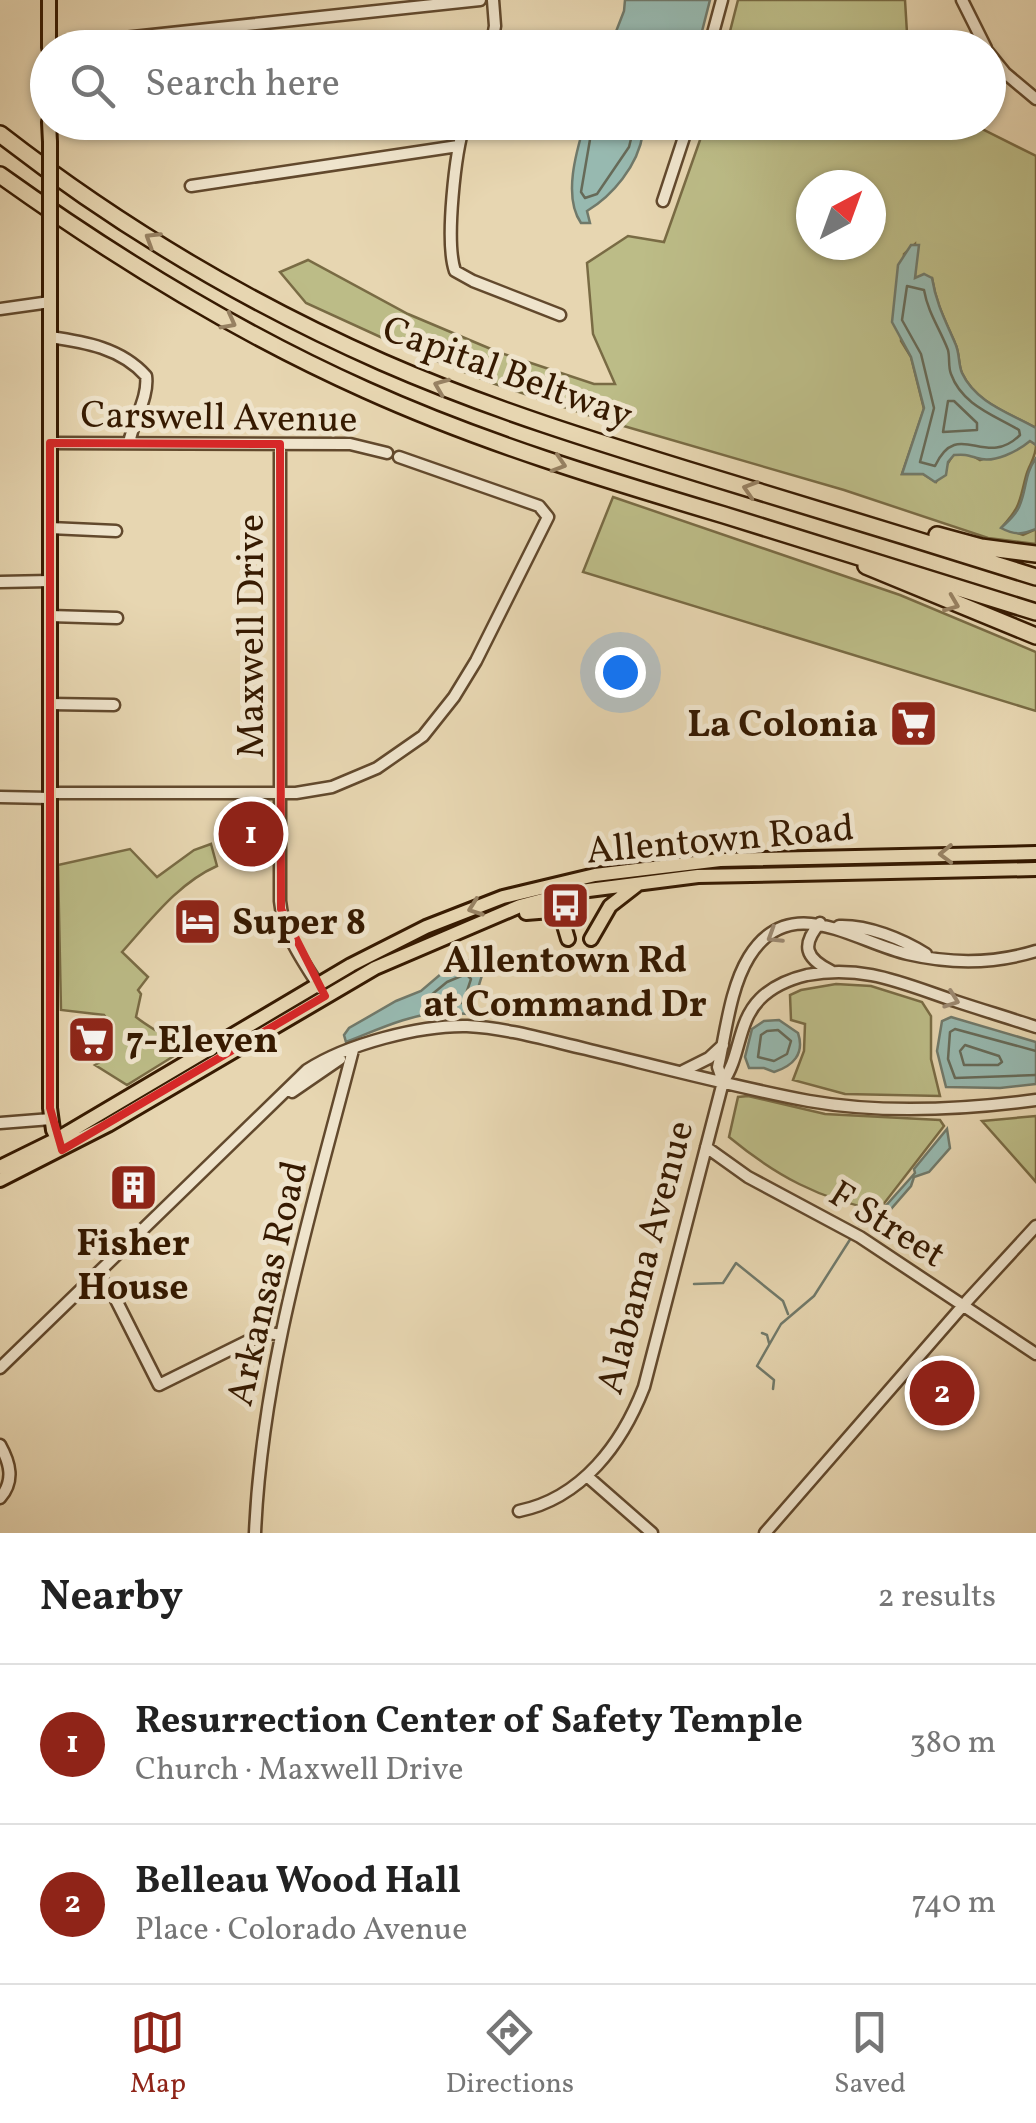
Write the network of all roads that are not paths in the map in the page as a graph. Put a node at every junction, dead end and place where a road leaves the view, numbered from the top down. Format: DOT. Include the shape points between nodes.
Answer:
graph roads {
  1 [pos="49,0"];
  2 [pos="480,0"];
  3 [pos="493,0"];
  4 [pos="722,0"];
  5 [pos="962,0"];
  6 [pos="322,2"];
  7 [pos="323,17"];
  8 [pos="49,30"];
  9 [pos="204,30"];
  10 [pos="494,30"];
  11 [pos="714,30"];
  12 [pos="977,30"];
  13 [pos="1006,75"];
  14 [pos="1036,99"];
  15 [pos="0,134"];
  16 [pos="50,140"];
  17 [pos="460,140"];
  18 [pos="683,140"];
  19 [pos="458,146"];
  20 [pos="0,175"];
  21 [pos="192,186"];
  22 [pos="663,201"];
  23 [pos="50,302"];
  24 [pos="0,310"];
  25 [pos="560,315"];
  26 [pos="50,337"];
  27 [pos="50,444"];
  28 [pos="129,444"];
  29 [pos="280,444"];
  30 [pos="50,528"];
  31 [pos="882,529"];
  32 [pos="116,532"];
  33 [pos="832,548"];
  34 [pos="1036,554"];
  35 [pos="1036,577"];
  36 [pos="50,581"];
  37 [pos="0,582"];
  38 [pos="1036,612"];
  39 [pos="50,616"];
  40 [pos="117,618"];
  41 [pos="1036,636"];
  42 [pos="50,704"];
  43 [pos="114,705"];
  44 [pos="280,794"];
  45 [pos="50,796"];
  46 [pos="0,797"];
  47 [pos="1036,852"];
  48 [pos="1036,869"];
  49 [pos="641,882"];
  50 [pos="820,924"];
  51 [pos="465,928"];
  52 [pos="568,939"];
  53 [pos="591,939"];
  54 [pos="1036,951"];
  55 [pos="831,971"];
  56 [pos="321,990"];
  57 [pos="1036,1026"];
  58 [pos="723,1044"];
  59 [pos="353,1050"];
  60 [pos="682,1072"];
  61 [pos="723,1082"];
  62 [pos="1036,1100"];
  63 [pos="52,1119"];
  64 [pos="0,1123"];
  65 [pos="60,1144"];
  66 [pos="706,1147"];
  67 [pos="0,1167"];
  68 [pos="0,1180"];
  69 [pos="1036,1226"];
  70 [pos="98,1276"];
  71 [pos="962,1307"];
  72 [pos="280,1335"];
  73 [pos="1036,1354"];
  74 [pos="0,1368"];
  75 [pos="0,1445"];
  76 [pos="588,1476"];
  77 [pos="0,1498"];
  78 [pos="519,1511"];
  79 [pos="255,1533"];
  80 [pos="652,1533"];
  81 [pos="765,1533"];
  1 -- 8 [label="main road"];
  2 -- 7 [label="street"];
  3 -- 10 [label="street"];
  4 -- 11 [label="street"];
  5 -- 12 [label="street"];
  6 -- 7 [label="street"];
  7 -- 9 [label="street"];
  13 -- 14 [label="street"];
  31 -- 15 [label="highway, Capital Beltway, one-way" via="564,431 382,362 193,265"];
  16 -- 23 [label="main road, bridge"];
  17 -- 19 [label="street"];
  18 -- 22 [label="street"];
  19 -- 21 [label="street"];
  19 -- 25 [label="street" via="452,260 458,275"];
  20 -- 33 [label="highway, Capital Beltway, one-way" via="176,293 368,391 568,467"];
  23 -- 24 [label="street"];
  23 -- 26 [label="main road"];
  26 -- 27 [label="main road"];
  26 -- 28 [label="street" via="100,346 146,376"];
  27 -- 28 [label="street, Carswell Avenue"];
  27 -- 30 [label="main road"];
  28 -- 29 [label="street, Carswell Avenue"];
  29 -- 44 [label="street, Maxwell Drive"];
  29 -- 44 [label="street, Carswell Avenue" via="360,444 547,513 469,674 434,724 361,776"];
  30 -- 32 [label="street"];
  30 -- 36 [label="main road"];
  31 -- 34 [label="highway"];
  31 -- 35 [label="highway, Capital Beltway"];
  33 -- 38 [label="highway, Capital Beltway"];
  33 -- 41 [label="highway, one-way"];
  36 -- 37 [label="street"];
  36 -- 39 [label="main road"];
  39 -- 40 [label="street"];
  39 -- 42 [label="main road"];
  42 -- 43 [label="street"];
  42 -- 45 [label="main road"];
  44 -- 45 [label="street"];
  44 -- 56 [label="street, Maxwell Drive" via="282,916"];
  45 -- 46 [label="street"];
  45 -- 63 [label="main road"];
  47 -- 56 [label="main road, Allentown Road, one-way" via="742,858 596,875 461,913 402,938"];
  48 -- 49 [label="main road, Allentown Road" via="742,873"];
  49 -- 51 [label="main road, Allentown Road" via="557,896"];
  49 -- 53 [label="main road" via="610,906"];
  50 -- 54 [label="street" via="930,958 972,962"];
  50 -- 55 [label="street" via="807,946"];
  50 -- 58 [label="street, one-way" via="782,929 753,952"];
  51 -- 52 [label="main road" via="546,909 559,916"];
  51 -- 56 [label="main road, Allentown Road"];
  55 -- 57 [label="street, one-way" via="894,978"];
  55 -- 61 [label="street" via="788,981 760,998 743,1024"];
  56 -- 65 [label="main road, Allentown Road"];
  58 -- 60 [label="street"];
  58 -- 61 [label="street"];
  59 -- 60 [label="street" via="464,1026"];
  59 -- 70 [label="street" via="286,1095"];
  59 -- 72 [label="street, Arkansas Road"];
  60 -- 61 [label="street"];
  61 -- 62 [label="street" via="871,1108"];
  61 -- 66 [label="street, Alabama Avenue"];
  63 -- 64 [label="street"];
  63 -- 65 [label="main road"];
  65 -- 67 [label="main road, Allentown Road"];
  65 -- 68 [label="main road, Allentown Road"];
  66 -- 71 [label="street, F Street" via="860,1237"];
  66 -- 76 [label="street, Alabama Avenue" via="644,1388 621,1435"];
  69 -- 71 [label="street"];
  70 -- 72 [label="street" via="159,1385 256,1337"];
  70 -- 74 [label="street"];
  71 -- 73 [label="street, F Street"];
  71 -- 81 [label="street"];
  72 -- 79 [label="street, Arkansas Road"];
  75 -- 77 [label="street" via="10,1478"];
  76 -- 78 [label="street, Alabama Avenue"];
  76 -- 80 [label="street"];
}
